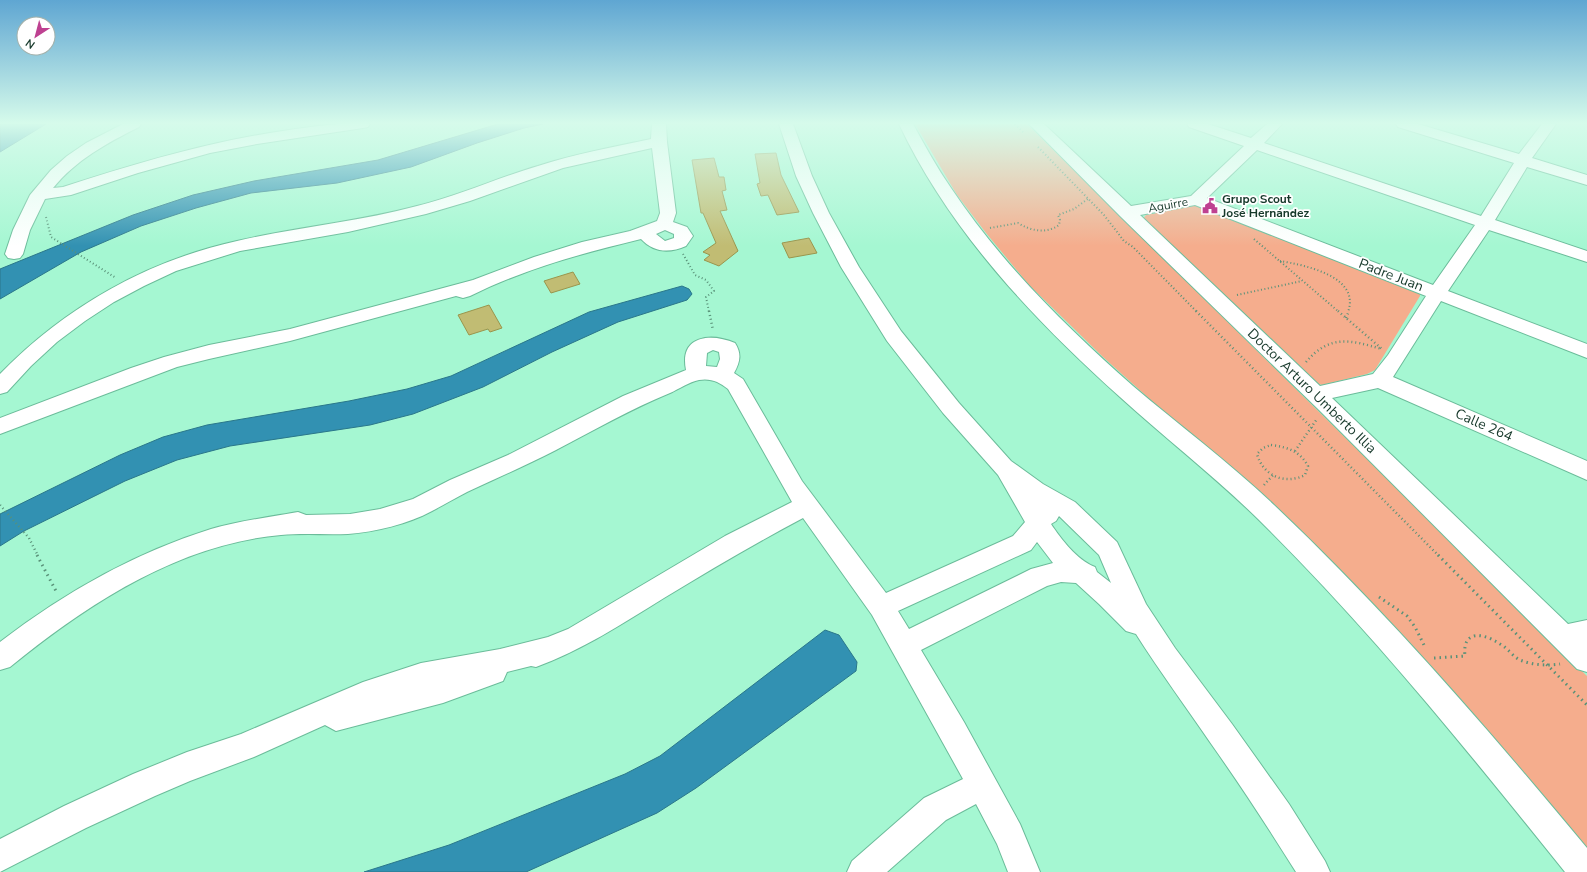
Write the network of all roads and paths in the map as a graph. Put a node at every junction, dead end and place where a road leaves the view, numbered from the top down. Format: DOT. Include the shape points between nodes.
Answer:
graph roads {
  1 [pos="68,165"];
  2 [pos="151,165"];
  3 [pos="557,165"];
  4 [pos="662,165"];
  5 [pos="799,165"];
  6 [pos="929,165"];
  7 [pos="1060,165"];
  8 [pos="1067,165"];
  9 [pos="1233,165"];
  10 [pos="1316,165"];
  11 [pos="1520,165"];
  12 [pos="1538,165"];
  13 [pos="1587,180"];
  14 [pos="1096,194"];
  15 [pos="38,195"];
  16 [pos="1196,200"];
  17 [pos="1126,212"];
  18 [pos="1486,222"];
  19 [pos="664,224"];
  20 [pos="974,231"];
  21 [pos="645,232"];
  22 [pos="1251,235"];
  23 [pos="51,237"];
  24 [pos="675,245"];
  25 [pos="14,254"];
  26 [pos="1587,257"];
  27 [pos="1279,260"];
  28 [pos="1303,281"];
  29 [pos="129,286"];
  30 [pos="1437,293"];
  31 [pos="1216,299"];
  32 [pos="1346,318"];
  33 [pos="715,343"];
  34 [pos="1587,351"];
  35 [pos="1389,354"];
  36 [pos="696,373"];
  37 [pos="723,375"];
  38 [pos="1300,379"];
  39 [pos="1380,380"];
  40 [pos="0,387"];
  41 [pos="1321,400"];
  42 [pos="0,426"];
  43 [pos="1312,427"];
  44 [pos="1295,451"];
  45 [pos="1003,467"];
  46 [pos="1587,471"];
  47 [pos="0,505"];
  48 [pos="806,505"];
  49 [pos="1067,509"];
  50 [pos="1039,523"];
  51 [pos="1113,559"];
  52 [pos="1082,573"];
  53 [pos="880,607"];
  54 [pos="65,608"];
  55 [pos="1575,635"];
  56 [pos="904,645"];
  57 [pos="1165,657"];
  58 [pos="0,658"];
  59 [pos="1587,659"];
  60 [pos="1409,660"];
  61 [pos="1549,666"];
  62 [pos="1587,705"];
  63 [pos="982,785"];
  64 [pos="0,856"];
  65 [pos="863,872"];
  66 [pos="1024,872"];
  67 [pos="1314,872"];
  68 [pos="1586,872"];
  1 -- 15 [label="street"];
  2 -- 15 [label="street" via="65,192"];
  3 -- 29 [label="street" via="438,206 401,222 358,233 294,236 256,242 187,261"];
  4 -- 19 [label="street" via="668,213"];
  5 -- 45 [label="street" via="840,249 894,336 972,434"];
  6 -- 20 [label="street"];
  7 -- 14 [label="path"];
  8 -- 14 [label="street, Doctor Arturo Umberto Illia"];
  9 -- 16 [label="street, Aguirre"];
  10 -- 18 [label="street"];
  11 -- 18 [label="street"];
  12 -- 13 [label="street"];
  14 -- 17 [label="street, Doctor Arturo Umberto Illia"];
  14 -- 20 [label="path" via="1058,216 1059,225 1052,230 1033,230 1018,223"];
  14 -- 43 [label="path" via="1104,215 1124,241 1133,247"];
  15 -- 25 [label="street" via="23,224"];
  16 -- 17 [label="street, Aguirre"];
  16 -- 30 [label="street, Padre Juan"];
  17 -- 31 [label="street, Doctor Arturo Umberto Illia"];
  18 -- 26 [label="street"];
  18 -- 30 [label="street"];
  19 -- 21 [label="street"];
  19 -- 24 [label="street" via="681,231 684,236"];
  20 -- 60 [label="street" via="1016,281 1091,359 1247,494 1346,592"];
  21 -- 24 [label="street" via="653,242 668,247"];
  21 -- 42 [label="street" via="544,259 476,285 401,320 290,335 171,362"];
  22 -- 27 [label="path"];
  23 -- 29 [label="path"];
  24 -- 33 [label="path" via="695,274 706,280 714,291 706,297"];
  27 -- 28 [label="path"];
  27 -- 32 [label="path" via="1310,267 1339,281 1348,290 1352,300 1351,310"];
  28 -- 31 [label="path"];
  28 -- 32 [label="path"];
  29 -- 40 [label="street" via="61,328 35,350"];
  30 -- 34 [label="street, Padre Juan"];
  30 -- 35 [label="street"];
  31 -- 38 [label="street, Doctor Arturo Umberto Illia"];
  32 -- 35 [label="path"];
  33 -- 36 [label="street" via="703,345 695,354"];
  33 -- 37 [label="street" via="728,348 731,356 729,366"];
  35 -- 38 [label="path" via="1355,343 1331,342 1314,352 1301,369"];
  35 -- 39 [label="street"];
  36 -- 37 [label="street"];
  36 -- 54 [label="street" via="630,401 516,461 458,486 421,506 380,519 350,524 283,525 212,540 128,572"];
  37 -- 48 [label="street" via="736,384"];
  38 -- 41 [label="street, Doctor Arturo Umberto Illia"];
  39 -- 41 [label="street"];
  39 -- 46 [label="street, Calle 264"];
  41 -- 43 [label="path"];
  41 -- 55 [label="street, Doctor Arturo Umberto Illia"];
  43 -- 44 [label="path"];
  43 -- 61 [label="path"];
  44 -- 44 [label="path" via="1279,445 1265,446 1257,454 1260,465 1273,475 1295,480 1305,475 1308,466"];
  45 -- 49 [label="street"];
  45 -- 50 [label="street"];
  47 -- 54 [label="path" via="29,538"];
  48 -- 53 [label="street"];
  48 -- 64 [label="street" via="734,543 599,624 549,649 443,690 290,728 144,785"];
  49 -- 50 [label="street" via="1045,515"];
  49 -- 51 [label="street" via="1087,526 1108,549"];
  50 -- 52 [label="street" via="1065,559"];
  50 -- 53 [label="street" via="1022,543"];
  51 -- 52 [label="street" via="1107,572 1094,575"];
  51 -- 57 [label="street" via="1137,612"];
  52 -- 56 [label="street" via="1061,571 1040,577"];
  52 -- 57 [label="street" via="1127,614"];
  53 -- 56 [label="street"];
  54 -- 58 [label="street"];
  55 -- 59 [label="street, Doctor Arturo Umberto Illia"];
  56 -- 63 [label="street"];
  57 -- 67 [label="street" via="1222,734"];
  59 -- 61 [label="path"];
  60 -- 61 [label="path" via="1465,656 1462,647 1464,642 1468,638 1484,636 1500,644 1514,657"];
  60 -- 68 [label="street" via="1482,744"];
  61 -- 62 [label="path"];
  63 -- 65 [label="street" via="935,809"];
  63 -- 66 [label="street" via="1009,835"];
}
